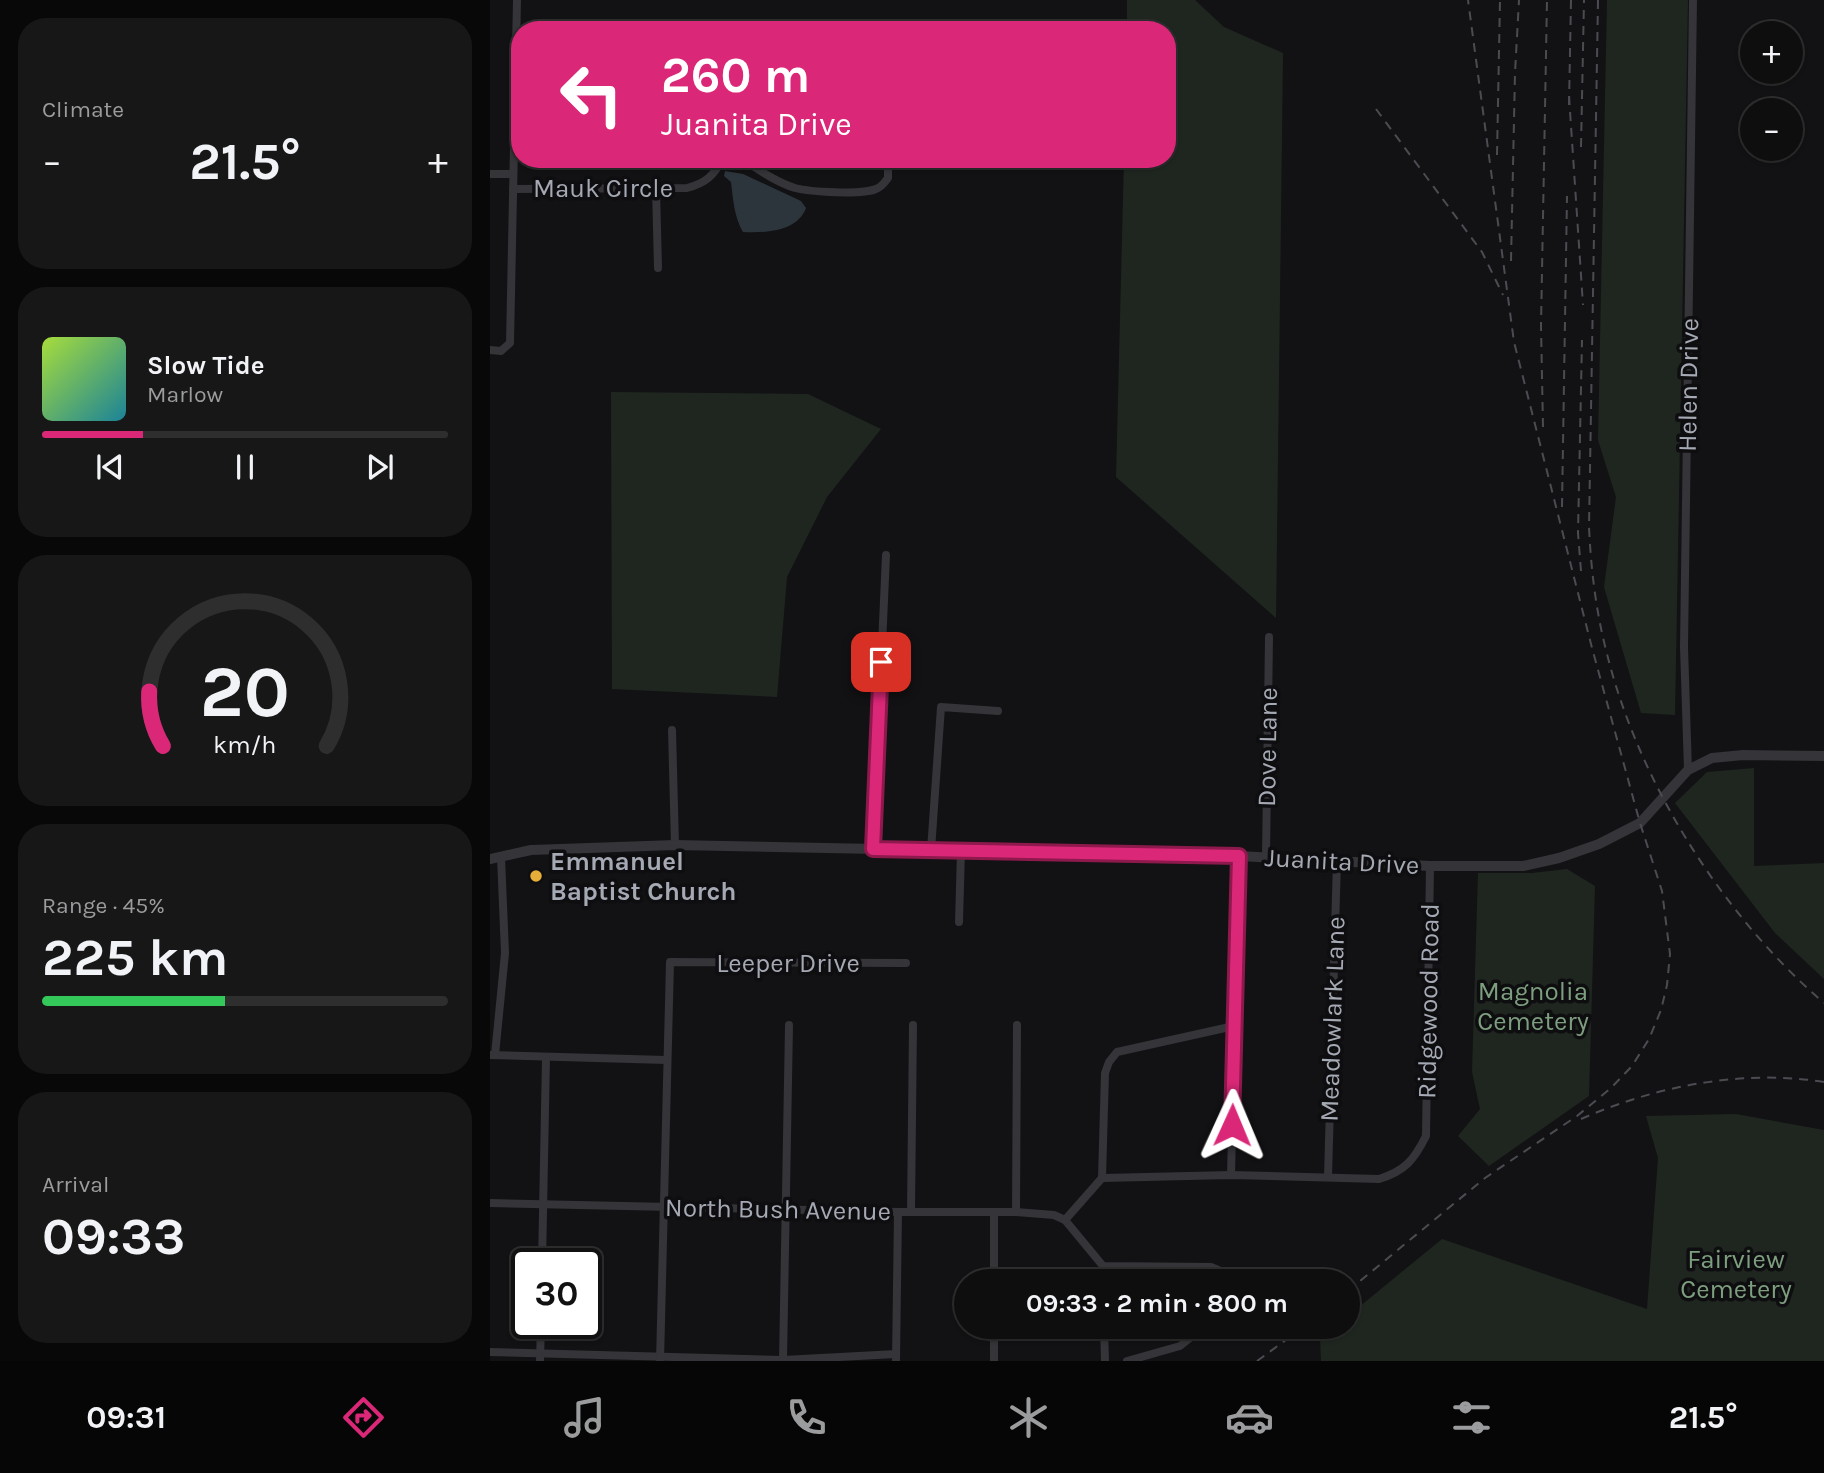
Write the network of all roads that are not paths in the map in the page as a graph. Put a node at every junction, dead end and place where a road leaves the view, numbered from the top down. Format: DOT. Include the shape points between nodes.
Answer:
graph roads {
  1 [pos="517,0"];
  2 [pos="1693,0"];
  3 [pos="517,21"];
  4 [pos="513,168"];
  5 [pos="718,168"];
  6 [pos="757,168"];
  7 [pos="888,168"];
  8 [pos="490,174"];
  9 [pos="513,174"];
  10 [pos="656,188"];
  11 [pos="513,189"];
  12 [pos="659,268"];
  13 [pos="490,350"];
  14 [pos="886,555"];
  15 [pos="1269,637"];
  16 [pos="998,711"];
  17 [pos="672,730"];
  18 [pos="1824,756"];
  19 [pos="1688,770"];
  20 [pos="675,845"];
  21 [pos="873,849"];
  22 [pos="931,850"];
  23 [pos="961,851"];
  24 [pos="1239,856"];
  25 [pos="495,858"];
  26 [pos="1266,858"];
  27 [pos="1337,860"];
  28 [pos="1430,866"];
  29 [pos="958,922"];
  30 [pos="906,963"];
  31 [pos="789,1025"];
  32 [pos="913,1025"];
  33 [pos="1017,1025"];
  34 [pos="1234,1026"];
  35 [pos="492,1055"];
  36 [pos="546,1057"];
  37 [pos="666,1060"];
  38 [pos="1231,1175"];
  39 [pos="1328,1177"];
  40 [pos="1102,1178"];
  41 [pos="490,1203"];
  42 [pos="544,1204"];
  43 [pos="664,1206"];
  44 [pos="784,1209"];
  45 [pos="912,1211"];
  46 [pos="898,1212"];
  47 [pos="994,1212"];
  48 [pos="1016,1212"];
  49 [pos="1066,1220"];
  50 [pos="543,1248"];
  51 [pos="1103,1266"];
  52 [pos="994,1269"];
  53 [pos="1214,1269"];
  54 [pos="541,1339"];
  55 [pos="994,1339"];
  56 [pos="1104,1339"];
  57 [pos="1189,1339"];
  58 [pos="490,1352"];
  59 [pos="540,1357"];
  60 [pos="896,1357"];
  61 [pos="660,1359"];
  62 [pos="783,1360"];
  63 [pos="994,1361"];
  64 [pos="1105,1361"];
  65 [pos="1127,1361"];
  1 -- 3 [label="street"];
  2 -- 19 [label="street, Helen Drive" via="1684,647"];
  4 -- 9 [label="street"];
  5 -- 10 [label="street, Mauk Circle" via="704,183"];
  6 -- 7 [label="street" via="795,188 819,192 873,191 888,178"];
  8 -- 9 [label="street"];
  9 -- 11 [label="street"];
  10 -- 11 [label="street, Mauk Circle"];
  10 -- 12 [label="street"];
  11 -- 13 [label="street" via="510,343 501,351"];
  14 -- 21 [label="street"];
  15 -- 26 [label="street, Dove Lane"];
  16 -- 22 [label="street" via="941,707"];
  17 -- 20 [label="street"];
  18 -- 19 [label="street, Juanita Drive" via="1712,758"];
  19 -- 28 [label="street, Juanita Drive" via="1640,823 1599,844 1531,865"];
  20 -- 21 [label="street, Juanita Drive"];
  20 -- 25 [label="street, Juanita Drive" via="531,849"];
  21 -- 22 [label="street, Juanita Drive"];
  22 -- 23 [label="street, Juanita Drive"];
  23 -- 24 [label="street, Juanita Drive"];
  23 -- 29 [label="street"];
  24 -- 26 [label="street, Juanita Drive"];
  24 -- 34 [label="street"];
  25 -- 35 [label="street" via="505,953"];
  26 -- 27 [label="street, Juanita Drive"];
  27 -- 28 [label="street, Juanita Drive"];
  27 -- 39 [label="street, Meadowlark Lane"];
  28 -- 39 [label="street, Ridgewood Road" via="1426,1136 1416,1155 1397,1173 1378,1179"];
  30 -- 37 [label="street, Leeper Drive" via="670,962"];
  31 -- 44 [label="street"];
  32 -- 45 [label="street"];
  33 -- 48 [label="street"];
  34 -- 38 [label="street"];
  34 -- 40 [label="street" via="1118,1052 1108,1062"];
  35 -- 36 [label="street"];
  36 -- 37 [label="street"];
  36 -- 42 [label="street"];
  37 -- 43 [label="street"];
  38 -- 39 [label="street"];
  38 -- 40 [label="street"];
  40 -- 49 [label="street"];
  41 -- 42 [label="street, North Bush Avenue"];
  42 -- 43 [label="street, North Bush Avenue"];
  42 -- 50 [label="street"];
  43 -- 44 [label="street, North Bush Avenue"];
  43 -- 61 [label="street"];
  44 -- 46 [label="street, North Bush Avenue"];
  44 -- 62 [label="street"];
  45 -- 46 [label="street, North Bush Avenue"];
  45 -- 47 [label="street, North Bush Avenue"];
  46 -- 60 [label="street"];
  47 -- 48 [label="street, North Bush Avenue"];
  47 -- 52 [label="street"];
  48 -- 49 [label="street, North Bush Avenue"];
  49 -- 51 [label="street"];
  51 -- 53 [label="street"];
  54 -- 59 [label="street"];
  55 -- 63 [label="street"];
  56 -- 64 [label="street"];
  57 -- 65 [label="street" via="1180,1346"];
  58 -- 59 [label="street"];
  59 -- 61 [label="street"];
  60 -- 62 [label="street"];
  61 -- 62 [label="street"];
}
